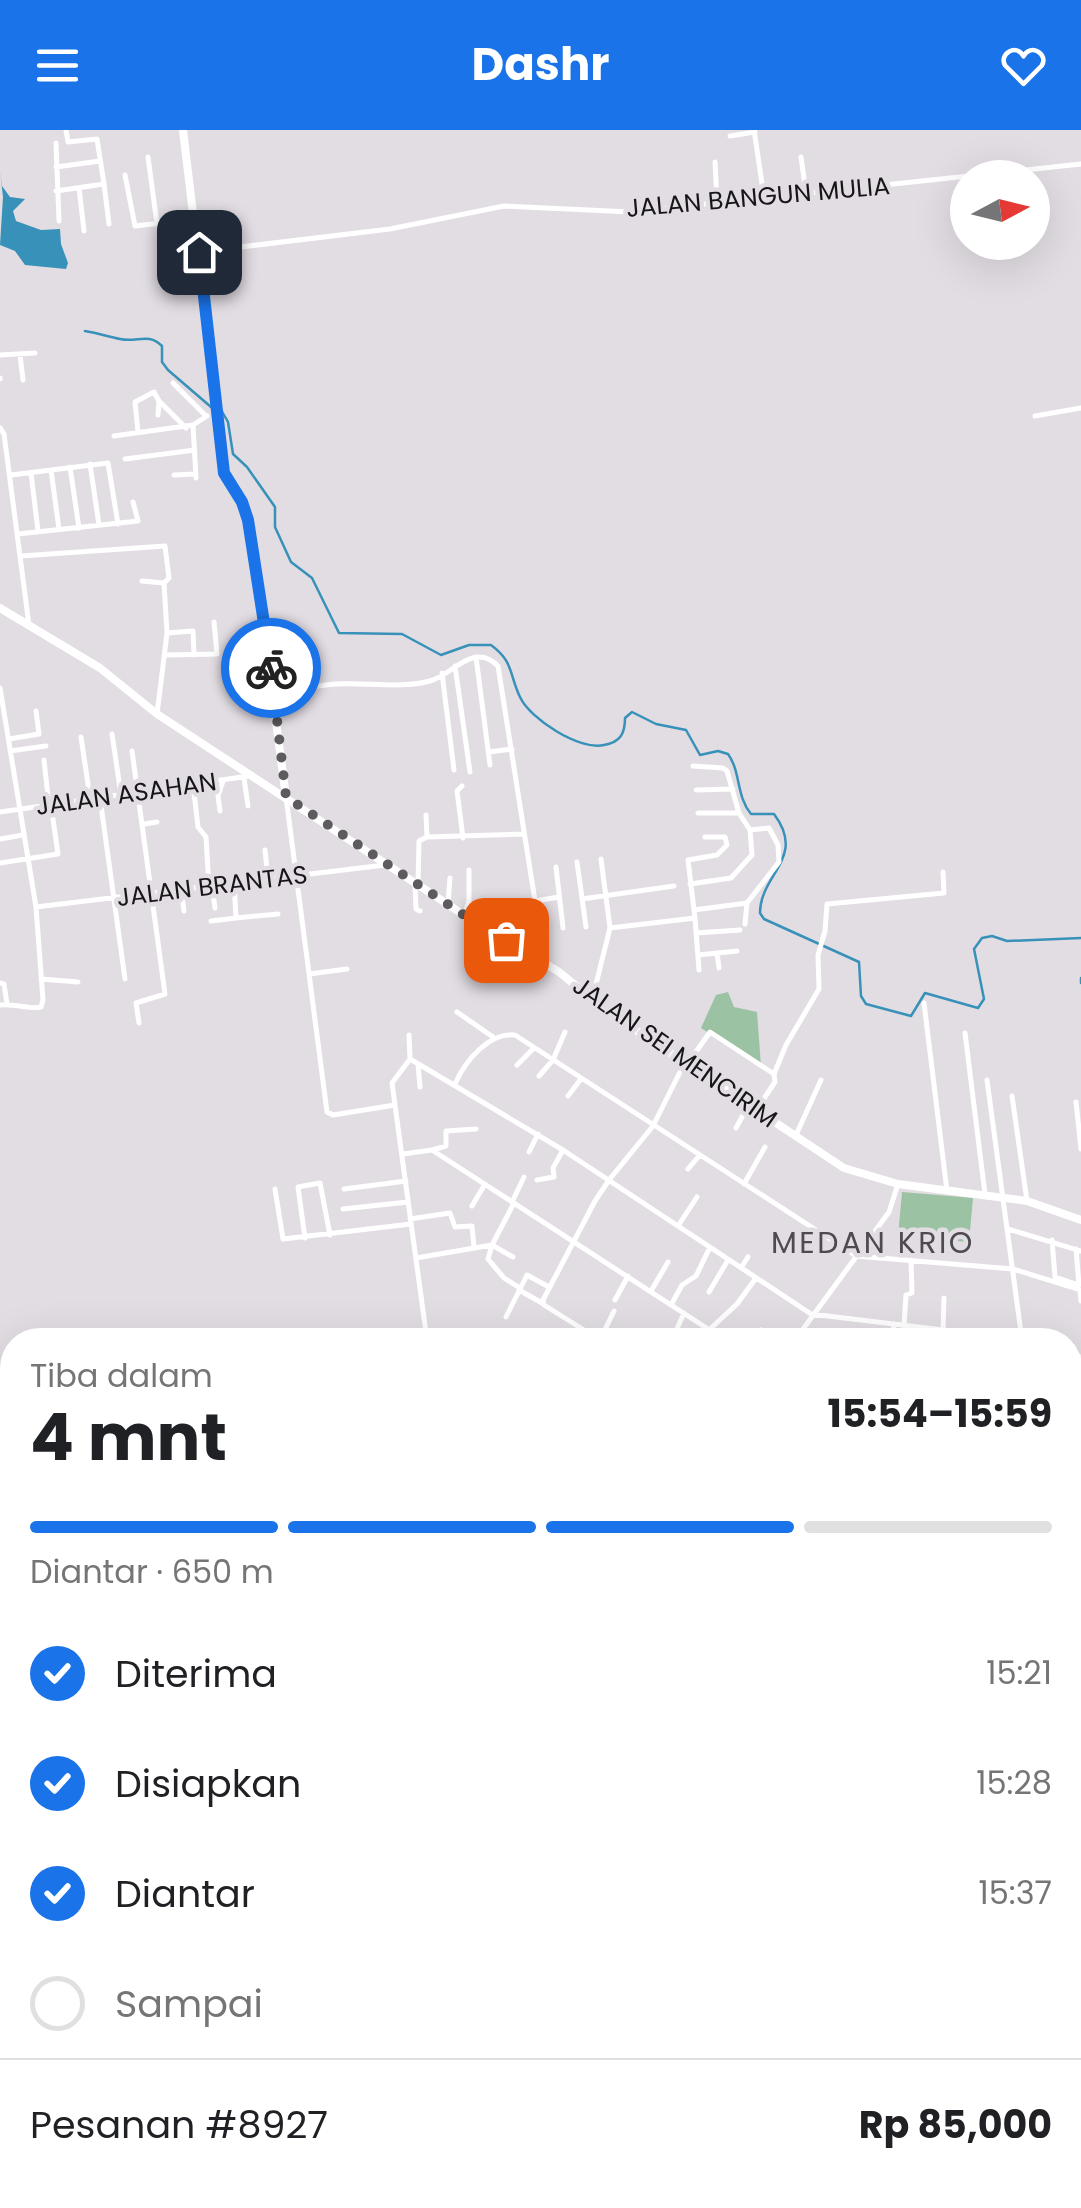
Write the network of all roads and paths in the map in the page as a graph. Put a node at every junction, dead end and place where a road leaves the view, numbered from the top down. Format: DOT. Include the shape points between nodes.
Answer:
graph roads {
  1 [pos="66,130"];
  2 [pos="96,130"];
  3 [pos="183,130"];
  4 [pos="755,131"];
  5 [pos="730,136"];
  6 [pos="97,139"];
  7 [pos="68,142"];
  8 [pos="801,157"];
  9 [pos="148,158"];
  10 [pos="100,161"];
  11 [pos="715,162"];
  12 [pos="1081,164"];
  13 [pos="56,167"];
  14 [pos="126,175"];
  15 [pos="104,184"];
  16 [pos="80,188"];
  17 [pos="56,191"];
  18 [pos="806,193"];
  19 [pos="764,198"];
  20 [pos="717,202"];
  21 [pos="194,219"];
  22 [pos="59,221"];
  23 [pos="109,224"];
  24 [pos="158,224"];
  25 [pos="84,231"];
  26 [pos="199,252"];
  27 [pos="35,353"];
  28 [pos="20,354"];
  29 [pos="0,356"];
  30 [pos="24,380"];
  31 [pos="172,383"];
  32 [pos="159,401"];
  33 [pos="1081,408"];
  34 [pos="218,412"];
  35 [pos="158,415"];
  36 [pos="207,416"];
  37 [pos="1035,416"];
  38 [pos="190,427"];
  39 [pos="0,428"];
  40 [pos="138,434"];
  41 [pos="114,436"];
  42 [pos="195,450"];
  43 [pos="124,459"];
  44 [pos="90,464"];
  45 [pos="70,467"];
  46 [pos="51,470"];
  47 [pos="30,472"];
  48 [pos="10,475"];
  49 [pos="174,475"];
  50 [pos="133,502"];
  51 [pos="118,524"];
  52 [pos="99,526"];
  53 [pos="79,528"];
  54 [pos="59,529"];
  55 [pos="38,531"];
  56 [pos="18,534"];
  57 [pos="21,556"];
  58 [pos="142,581"];
  59 [pos="164,582"];
  60 [pos="0,608"];
  61 [pos="214,622"];
  62 [pos="30,628"];
  63 [pos="167,633"];
  64 [pos="165,655"];
  65 [pos="194,655"];
  66 [pos="476,657"];
  67 [pos="455,665"];
  68 [pos="442,673"];
  69 [pos="0,688"];
  70 [pos="274,693"];
  71 [pos="36,711"];
  72 [pos="157,714"];
  73 [pos="112,734"];
  74 [pos="81,737"];
  75 [pos="9,739"];
  76 [pos="46,746"];
  77 [pos="512,750"];
  78 [pos="10,751"];
  79 [pos="132,751"];
  80 [pos="489,752"];
  81 [pos="44,760"];
  82 [pos="490,765"];
  83 [pos="694,766"];
  84 [pos="454,770"];
  85 [pos="470,772"];
  86 [pos="248,777"];
  87 [pos="222,781"];
  88 [pos="193,784"];
  89 [pos="462,786"];
  90 [pos="733,789"];
  91 [pos="696,790"];
  92 [pos="140,793"];
  93 [pos="120,796"];
  94 [pos="286,797"];
  95 [pos="100,798"];
  96 [pos="90,800"];
  97 [pos="50,805"];
  98 [pos="248,806"];
  99 [pos="19,809"];
  100 [pos="220,810"];
  101 [pos="0,812"];
  102 [pos="739,812"];
  103 [pos="698,813"];
  104 [pos="426,815"];
  105 [pos="156,822"];
  106 [pos="144,824"];
  107 [pos="750,830"];
  108 [pos="523,834"];
  109 [pos="22,835"];
  110 [pos="427,837"];
  111 [pos="705,837"];
  112 [pos="462,838"];
  113 [pos="0,839"];
  114 [pos="265,850"];
  115 [pos="27,858"];
  116 [pos="601,860"];
  117 [pos="578,862"];
  118 [pos="0,863"];
  119 [pos="388,865"];
  120 [pos="556,867"];
  121 [pos="469,870"];
  122 [pos="944,872"];
  123 [pos="297,876"];
  124 [pos="450,878"];
  125 [pos="268,879"];
  126 [pos="234,882"];
  127 [pos="416,883"];
  128 [pos="690,884"];
  129 [pos="211,886"];
  130 [pos="674,886"];
  131 [pos="181,889"];
  132 [pos="152,893"];
  133 [pos="606,895"];
  134 [pos="114,897"];
  135 [pos="560,897"];
  136 [pos="582,898"];
  137 [pos="535,901"];
  138 [pos="747,903"];
  139 [pos="448,904"];
  140 [pos="36,907"];
  141 [pos="215,908"];
  142 [pos="694,910"];
  143 [pos="184,911"];
  144 [pos="420,911"];
  145 [pos="278,914"];
  146 [pos="464,915"];
  147 [pos="236,918"];
  148 [pos="695,918"];
  149 [pos="211,921"];
  150 [pos="586,927"];
  151 [pos="563,928"];
  152 [pos="610,928"];
  153 [pos="696,934"];
  154 [pos="737,951"];
  155 [pos="717,954"];
  156 [pos="532,956"];
  157 [pos="698,956"];
  158 [pos="718,968"];
  159 [pos="347,969"];
  160 [pos="699,970"];
  161 [pos="309,974"];
  162 [pos="42,979"];
  163 [pos="126,979"];
  164 [pos="0,982"];
  165 [pos="78,982"];
  166 [pos="924,1002"];
  167 [pos="4,1005"];
  168 [pos="600,1005"];
  169 [pos="457,1012"];
  170 [pos="139,1023"];
  171 [pos="565,1032"];
  172 [pos="965,1033"];
  173 [pos="410,1036"];
  174 [pos="493,1037"];
  175 [pos="534,1048"];
  176 [pos="410,1059"];
  177 [pos="553,1060"];
  178 [pos="687,1062"];
  179 [pos="418,1064"];
  180 [pos="518,1066"];
  181 [pos="774,1074"];
  182 [pos="538,1076"];
  183 [pos="581,1079"];
  184 [pos="821,1080"];
  185 [pos="987,1080"];
  186 [pos="455,1084"];
  187 [pos="420,1086"];
  188 [pos="568,1096"];
  189 [pos="1012,1096"];
  190 [pos="1076,1102"];
  191 [pos="395,1105"];
  192 [pos="753,1106"];
  193 [pos="520,1110"];
  194 [pos="513,1119"];
  195 [pos="653,1126"];
  196 [pos="736,1128"];
  197 [pos="476,1129"];
  198 [pos="538,1134"];
  199 [pos="796,1136"];
  200 [pos="765,1147"];
  201 [pos="1081,1149"];
  202 [pos="432,1150"];
  203 [pos="563,1150"];
  204 [pos="529,1152"];
  205 [pos="402,1154"];
  206 [pos="699,1156"];
  207 [pos="688,1169"];
  208 [pos="524,1178"];
  209 [pos="538,1180"];
  210 [pos="609,1180"];
  211 [pos="406,1181"];
  212 [pos="485,1184"];
  213 [pos="898,1184"];
  214 [pos="744,1185"];
  215 [pos="275,1189"];
  216 [pos="344,1189"];
  217 [pos="947,1191"];
  218 [pos="985,1195"];
  219 [pos="1003,1197"];
  220 [pos="698,1198"];
  221 [pos="1028,1201"];
  222 [pos="408,1202"];
  223 [pos="513,1202"];
  224 [pos="472,1206"];
  225 [pos="344,1209"];
  226 [pos="1081,1220"];
  227 [pos="411,1222"];
  228 [pos="678,1226"];
  229 [pos="1008,1229"];
  230 [pos="330,1234"];
  231 [pos="305,1238"];
  232 [pos="572,1240"];
  233 [pos="1052,1240"];
  234 [pos="492,1244"];
  235 [pos="474,1247"];
  236 [pos="710,1247"];
  237 [pos="1079,1250"];
  238 [pos="856,1256"];
  239 [pos="513,1257"];
  240 [pos="748,1257"];
  241 [pos="416,1258"];
  242 [pos="728,1260"];
  243 [pos="911,1260"];
  244 [pos="668,1262"];
  245 [pos="741,1268"];
  246 [pos="1014,1270"];
  247 [pos="628,1276"];
  248 [pos="756,1278"];
  249 [pos="549,1287"];
  250 [pos="520,1289"];
  251 [pos="1080,1290"];
  252 [pos="650,1291"];
  253 [pos="709,1292"];
  254 [pos="944,1298"];
  255 [pos="615,1300"];
  256 [pos="1081,1301"];
  257 [pos="542,1303"];
  258 [pos="671,1304"];
  259 [pos="614,1311"];
  260 [pos="684,1313"];
  261 [pos="811,1314"];
  262 [pos="506,1317"];
  263 [pos="894,1325"];
  264 [pos="904,1326"];
  265 [pos="917,1327"];
  266 [pos="425,1328"];
  267 [pos="581,1328"];
  268 [pos="606,1328"];
  269 [pos="677,1328"];
  270 [pos="706,1328"];
  271 [pos="709,1328"];
  272 [pos="802,1328"];
  273 [pos="894,1328"];
  274 [pos="926,1328"];
  275 [pos="943,1328"];
  276 [pos="1022,1328"];
  1 -- 7 [label="street"];
  2 -- 6 [label="street"];
  3 -- 21 [label="street"];
  4 -- 5 [label="street"];
  4 -- 19 [label="street"];
  6 -- 7 [label="street"];
  6 -- 10 [label="street"];
  7 -- 13 [label="street" via="52,143"];
  8 -- 18 [label="street"];
  9 -- 24 [label="street"];
  10 -- 13 [label="street"];
  10 -- 15 [label="street"];
  11 -- 20 [label="street"];
  12 -- 18 [label="street, JALAN BANGUN MULIA"];
  13 -- 17 [label="street"];
  14 -- 24 [label="street" via="134,225"];
  15 -- 16 [label="street"];
  15 -- 23 [label="street"];
  16 -- 17 [label="street"];
  16 -- 25 [label="street"];
  17 -- 22 [label="street"];
  18 -- 19 [label="street, JALAN BANGUN MULIA"];
  19 -- 20 [label="street, JALAN BANGUN MULIA"];
  20 -- 26 [label="street, JALAN BANGUN MULIA" via="631,212 504,206 390,229"];
  21 -- 24 [label="street"];
  21 -- 26 [label="street"];
  26 -- 34 [label="street"];
  27 -- 28 [label="street"];
  28 -- 29 [label="street"];
  28 -- 30 [label="street"];
  31 -- 36 [label="street"];
  32 -- 35 [label="street"];
  32 -- 38 [label="street"];
  32 -- 40 [label="street" via="152,392 135,402"];
  33 -- 37 [label="street"];
  34 -- 36 [label="street"];
  34 -- 70 [label="street" via="225,477 248,520"];
  36 -- 38 [label="street"];
  38 -- 40 [label="street"];
  38 -- 42 [label="street"];
  39 -- 48 [label="street"];
  40 -- 41 [label="street"];
  42 -- 43 [label="street"];
  42 -- 49 [label="street" via="196,476"];
  44 -- 45 [label="street"];
  44 -- 51 [label="street" via="110,465"];
  44 -- 52 [label="street"];
  45 -- 46 [label="street"];
  45 -- 53 [label="street"];
  46 -- 47 [label="street"];
  46 -- 54 [label="street"];
  47 -- 48 [label="street"];
  47 -- 55 [label="street"];
  48 -- 56 [label="street"];
  50 -- 51 [label="street" via="138,521"];
  51 -- 52 [label="street"];
  52 -- 53 [label="street"];
  53 -- 54 [label="street"];
  54 -- 55 [label="street"];
  55 -- 56 [label="street"];
  56 -- 57 [label="street"];
  57 -- 59 [label="street" via="162,545 169,578"];
  57 -- 62 [label="street"];
  58 -- 59 [label="street"];
  59 -- 63 [label="street"];
  60 -- 62 [label="street, JALAN SEI MENCIRIM"];
  61 -- 65 [label="street" via="217,654"];
  62 -- 72 [label="street, JALAN SEI MENCIRIM" via="100,668"];
  63 -- 64 [label="street"];
  63 -- 65 [label="street" via="192,631"];
  64 -- 65 [label="street"];
  64 -- 72 [label="street"];
  66 -- 67 [label="street"];
  66 -- 77 [label="street" via="498,666"];
  66 -- 80 [label="street"];
  67 -- 68 [label="street"];
  67 -- 85 [label="street"];
  68 -- 70 [label="street" via="432,681"];
  68 -- 84 [label="street"];
  69 -- 75 [label="street"];
  70 -- 94 [label="street"];
  71 -- 75 [label="street" via="39,734"];
  72 -- 86 [label="street, JALAN SEI MENCIRIM"];
  73 -- 93 [label="street"];
  74 -- 96 [label="street"];
  75 -- 78 [label="street"];
  76 -- 78 [label="street"];
  77 -- 80 [label="street"];
  77 -- 108 [label="street"];
  78 -- 99 [label="street"];
  79 -- 92 [label="street"];
  80 -- 82 [label="street"];
  81 -- 97 [label="street"];
  83 -- 90 [label="street" via="725,769"];
  86 -- 87 [label="street, JALAN ASAHAN"];
  86 -- 94 [label="street, JALAN SEI MENCIRIM"];
  86 -- 98 [label="street"];
  87 -- 88 [label="street, JALAN ASAHAN"];
  87 -- 100 [label="street"];
  88 -- 92 [label="street, JALAN ASAHAN"];
  88 -- 129 [label="street"];
  89 -- 112 [label="street" via="456,791"];
  90 -- 91 [label="street"];
  90 -- 102 [label="street"];
  92 -- 93 [label="street, JALAN ASAHAN"];
  92 -- 106 [label="street"];
  93 -- 95 [label="street, JALAN ASAHAN"];
  94 -- 119 [label="street, JALAN SEI MENCIRIM"];
  94 -- 123 [label="street"];
  95 -- 96 [label="street, JALAN ASAHAN"];
  95 -- 134 [label="street"];
  96 -- 97 [label="street, JALAN ASAHAN"];
  97 -- 99 [label="street, JALAN ASAHAN"];
  97 -- 115 [label="street" via="58,853"];
  99 -- 101 [label="street, JALAN ASAHAN"];
  99 -- 109 [label="street"];
  102 -- 103 [label="street"];
  102 -- 107 [label="street"];
  104 -- 110 [label="street"];
  105 -- 106 [label="street"];
  106 -- 132 [label="street"];
  107 -- 128 [label="street" via="752,855 734,876"];
  107 -- 138 [label="street" via="770,828 779,862"];
  108 -- 112 [label="street"];
  108 -- 137 [label="street"];
  109 -- 113 [label="street"];
  109 -- 115 [label="street"];
  110 -- 112 [label="street"];
  110 -- 127 [label="street" via="419,839"];
  111 -- 128 [label="street" via="725,836 727,846 717,855 688,860"];
  114 -- 125 [label="street"];
  115 -- 118 [label="street"];
  115 -- 140 [label="street"];
  116 -- 133 [label="street"];
  117 -- 136 [label="street"];
  119 -- 123 [label="street, JALAN BRANTAS"];
  119 -- 127 [label="street, JALAN SEI MENCIRIM"];
  120 -- 135 [label="street"];
  121 -- 146 [label="street"];
  122 -- 181 [label="street" via="944,893 828,903 819,989"];
  123 -- 125 [label="street, JALAN BRANTAS"];
  123 -- 161 [label="street"];
  124 -- 139 [label="street"];
  125 -- 126 [label="street, JALAN BRANTAS"];
  126 -- 129 [label="street, JALAN BRANTAS"];
  126 -- 147 [label="street"];
  127 -- 139 [label="street, JALAN SEI MENCIRIM"];
  127 -- 144 [label="street"];
  128 -- 142 [label="street"];
  129 -- 131 [label="street, JALAN BRANTAS"];
  129 -- 141 [label="street"];
  130 -- 133 [label="street"];
  131 -- 132 [label="street, JALAN BRANTAS"];
  131 -- 143 [label="street"];
  132 -- 134 [label="street, JALAN BRANTAS"];
  132 -- 170 [label="street" via="165,994 136,1003"];
  133 -- 136 [label="street"];
  133 -- 152 [label="street"];
  134 -- 140 [label="street, JALAN BRANTAS"];
  134 -- 163 [label="street"];
  135 -- 137 [label="street"];
  135 -- 151 [label="street"];
  136 -- 150 [label="street"];
  137 -- 156 [label="street"];
  138 -- 142 [label="street"];
  138 -- 153 [label="street" via="743,927"];
  139 -- 146 [label="street, JALAN SEI MENCIRIM"];
  140 -- 162 [label="street"];
  142 -- 148 [label="street"];
  145 -- 147 [label="street"];
  146 -- 156 [label="street, JALAN SEI MENCIRIM"];
  147 -- 149 [label="street"];
  148 -- 152 [label="street"];
  148 -- 153 [label="street"];
  152 -- 168 [label="street"];
  153 -- 157 [label="street"];
  154 -- 155 [label="street"];
  155 -- 157 [label="street"];
  155 -- 158 [label="street"];
  156 -- 168 [label="street, JALAN SEI MENCIRIM"];
  157 -- 160 [label="street"];
  159 -- 161 [label="street"];
  161 -- 191 [label="street" via="327,1112"];
  162 -- 165 [label="street"];
  162 -- 167 [label="street" via="41,1007"];
  164 -- 167 [label="street"];
  166 -- 217 [label="street"];
  168 -- 178 [label="street, JALAN SEI MENCIRIM"];
  169 -- 174 [label="street"];
  171 -- 177 [label="street"];
  172 -- 218 [label="street"];
  173 -- 176 [label="street"];
  174 -- 175 [label="street" via="515,1035"];
  174 -- 186 [label="street"];
  175 -- 177 [label="street"];
  175 -- 180 [label="street"];
  176 -- 179 [label="street"];
  176 -- 191 [label="street" via="394,1079"];
  177 -- 182 [label="street"];
  177 -- 183 [label="street"];
  178 -- 181 [label="street" via="710,1032"];
  178 -- 192 [label="street, JALAN SEI MENCIRIM"];
  178 -- 195 [label="street"];
  179 -- 186 [label="street"];
  179 -- 187 [label="street"];
  181 -- 192 [label="street" via="775,1082"];
  183 -- 188 [label="street"];
  183 -- 195 [label="street"];
  184 -- 199 [label="street"];
  185 -- 219 [label="street"];
  186 -- 194 [label="street"];
  189 -- 221 [label="street"];
  190 -- 201 [label="street"];
  191 -- 205 [label="street"];
  192 -- 196 [label="street"];
  192 -- 199 [label="street, JALAN SEI MENCIRIM"];
  193 -- 194 [label="street"];
  194 -- 198 [label="street"];
  195 -- 206 [label="street"];
  195 -- 210 [label="street"];
  197 -- 202 [label="street" via="446,1131 446,1146"];
  198 -- 203 [label="street"];
  198 -- 204 [label="street"];
  199 -- 213 [label="street, JALAN SEI MENCIRIM" via="844,1168"];
  200 -- 214 [label="street"];
  202 -- 205 [label="street"];
  202 -- 212 [label="street"];
  203 -- 209 [label="street" via="554,1177"];
  203 -- 210 [label="street"];
  205 -- 211 [label="street"];
  206 -- 207 [label="street"];
  206 -- 214 [label="street"];
  208 -- 223 [label="street"];
  210 -- 228 [label="street"];
  210 -- 232 [label="street"];
  211 -- 216 [label="street"];
  211 -- 222 [label="street"];
  212 -- 223 [label="street"];
  212 -- 224 [label="street"];
  213 -- 217 [label="street, JALAN SEI MENCIRIM"];
  213 -- 238 [label="street" via="888,1212"];
  214 -- 238 [label="street"];
  215 -- 231 [label="street" via="281,1238"];
  217 -- 218 [label="street, JALAN SEI MENCIRIM"];
  218 -- 219 [label="street, JALAN SEI MENCIRIM"];
  219 -- 221 [label="street, JALAN SEI MENCIRIM"];
  219 -- 229 [label="street"];
  220 -- 228 [label="street"];
  221 -- 226 [label="street, JALAN SEI MENCIRIM"];
  222 -- 225 [label="street"];
  222 -- 227 [label="street"];
  223 -- 232 [label="street"];
  223 -- 234 [label="street"];
  227 -- 230 [label="street"];
  227 -- 235 [label="street" via="452,1214 455,1226 471,1226"];
  227 -- 241 [label="street"];
  228 -- 236 [label="street"];
  229 -- 233 [label="street"];
  229 -- 246 [label="street"];
  230 -- 231 [label="street"];
  230 -- 231 [label="street" via="320,1182 298,1187"];
  232 -- 247 [label="street"];
  232 -- 249 [label="street"];
  233 -- 237 [label="street"];
  233 -- 237 [label="street" via="1055,1277 1079,1285"];
  234 -- 235 [label="street"];
  234 -- 239 [label="street"];
  234 -- 250 [label="street" via="488,1262"];
  235 -- 241 [label="street"];
  236 -- 242 [label="street"];
  236 -- 258 [label="street"];
  238 -- 243 [label="street"];
  238 -- 261 [label="street"];
  240 -- 245 [label="street"];
  241 -- 266 [label="street"];
  242 -- 245 [label="street"];
  242 -- 253 [label="street"];
  243 -- 246 [label="street"];
  243 -- 264 [label="street"];
  244 -- 252 [label="street"];
  245 -- 248 [label="street"];
  246 -- 251 [label="street"];
  246 -- 276 [label="street"];
  247 -- 252 [label="street"];
  247 -- 255 [label="street"];
  248 -- 261 [label="street"];
  248 -- 271 [label="street"];
  249 -- 250 [label="street" via="527,1275"];
  249 -- 257 [label="street"];
  250 -- 257 [label="street"];
  250 -- 262 [label="street"];
  251 -- 256 [label="street"];
  252 -- 258 [label="street"];
  254 -- 275 [label="street"];
  257 -- 267 [label="street"];
  258 -- 260 [label="street"];
  259 -- 268 [label="street"];
  260 -- 269 [label="street"];
  260 -- 270 [label="street"];
  261 -- 263 [label="street"];
  261 -- 272 [label="street"];
  263 -- 264 [label="street"];
  263 -- 273 [label="street"];
  264 -- 265 [label="street"];
  265 -- 274 [label="street"];
}
